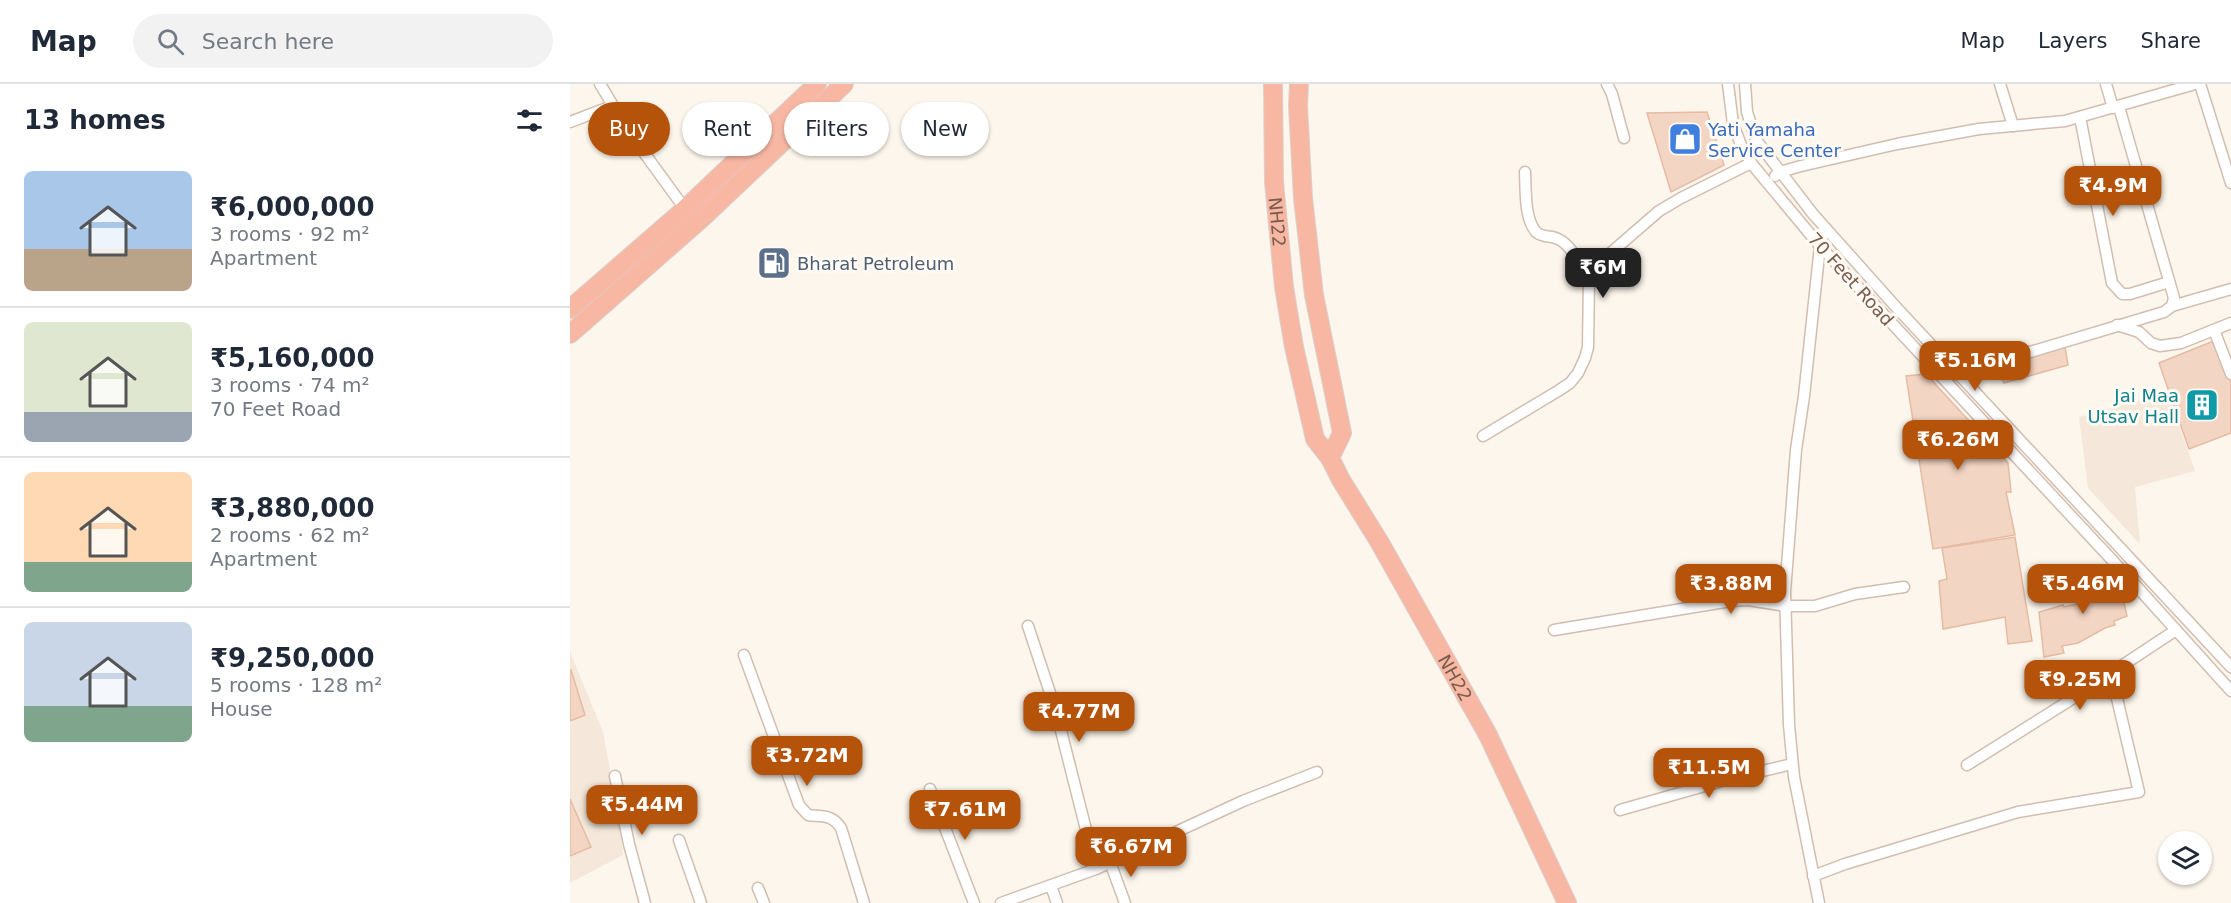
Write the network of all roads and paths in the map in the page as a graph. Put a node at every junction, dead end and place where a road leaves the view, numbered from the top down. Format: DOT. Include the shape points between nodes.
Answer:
graph roads {
  1 [pos="600,84"];
  2 [pos="817,84"];
  3 [pos="844,84"];
  4 [pos="1274,84"];
  5 [pos="1299,84"];
  6 [pos="1607,84"];
  7 [pos="1728,84"];
  8 [pos="1745,84"];
  9 [pos="2000,84"];
  10 [pos="2106,84"];
  11 [pos="2195,84"];
  12 [pos="2200,84"];
  13 [pos="2173,87"];
  14 [pos="610,102"];
  15 [pos="2116,107"];
  16 [pos="588,115"];
  17 [pos="2080,117"];
  18 [pos="570,122"];
  19 [pos="2013,126"];
  20 [pos="1624,138"];
  21 [pos="647,156"];
  22 [pos="1751,163"];
  23 [pos="1525,172"];
  24 [pos="1780,172"];
  25 [pos="1767,182"];
  26 [pos="2231,183"];
  27 [pos="685,209"];
  28 [pos="1825,228"];
  29 [pos="1820,246"];
  30 [pos="1589,280"];
  31 [pos="2169,282"];
  32 [pos="2231,289"];
  33 [pos="2172,306"];
  34 [pos="570,309"];
  35 [pos="2231,323"];
  36 [pos="2116,325"];
  37 [pos="2214,330"];
  38 [pos="570,334"];
  39 [pos="1958,373"];
  40 [pos="2231,374"];
  41 [pos="1943,379"];
  42 [pos="1483,436"];
  43 [pos="1330,458"];
  44 [pos="2150,579"];
  45 [pos="1904,587"];
  46 [pos="2139,589"];
  47 [pos="1786,606"];
  48 [pos="1028,626"];
  49 [pos="1554,630"];
  50 [pos="2176,630"];
  51 [pos="744,656"];
  52 [pos="2231,668"];
  53 [pos="2111,673"];
  54 [pos="2231,691"];
  55 [pos="1792,764"];
  56 [pos="1967,765"];
  57 [pos="1317,771"];
  58 [pos="615,776"];
  59 [pos="930,789"];
  60 [pos="1620,810"];
  61 [pos="679,840"];
  62 [pos="1110,862"];
  63 [pos="1096,869"];
  64 [pos="1813,876"];
  65 [pos="1051,886"];
  66 [pos="758,888"];
  67 [pos="645,903"];
  68 [pos="701,903"];
  69 [pos="764,903"];
  70 [pos="864,903"];
  71 [pos="974,903"];
  72 [pos="1001,903"];
  73 [pos="1057,903"];
  74 [pos="1125,903"];
  75 [pos="1567,903"];
  76 [pos="1819,903"];
  1 -- 14 [label="street"];
  2 -- 27 [label="highway"];
  3 -- 38 [label="highway"];
  4 -- 43 [label="highway, NH22" via="1274,182 1284,287 1315,439"];
  5 -- 43 [label="highway, NH22" via="1303,198 1314,295 1342,433"];
  6 -- 20 [label="street"];
  7 -- 22 [label="street, 70 Feet Road" via="1733,124"];
  8 -- 24 [label="street, 70 Feet Road" via="1753,133"];
  9 -- 19 [label="street"];
  10 -- 15 [label="street"];
  11 -- 13 [label="street"];
  12 -- 26 [label="street"];
  13 -- 15 [label="street"];
  15 -- 17 [label="street"];
  15 -- 31 [label="street"];
  16 -- 18 [label="street"];
  17 -- 19 [label="street"];
  17 -- 31 [label="street" via="2112,283 2122,294 2130,294"];
  19 -- 24 [label="street" via="1897,144"];
  21 -- 27 [label="street"];
  22 -- 25 [label="street, 70 Feet Road"];
  22 -- 30 [label="street" via="1659,211 1599,263"];
  23 -- 30 [label="street" via="1529,215 1537,233 1565,244"];
  24 -- 25 [label="street"];
  24 -- 28 [label="street, 70 Feet Road"];
  25 -- 29 [label="street, 70 Feet Road"];
  27 -- 34 [label="highway"];
  28 -- 29 [label="street"];
  28 -- 39 [label="street, 70 Feet Road"];
  29 -- 41 [label="street, 70 Feet Road"];
  29 -- 47 [label="street" via="1796,450"];
  30 -- 42 [label="street" via="1588,347 1578,373 1558,391"];
  31 -- 33 [label="street"];
  32 -- 33 [label="street"];
  33 -- 36 [label="street" via="2164,312"];
  35 -- 37 [label="street"];
  36 -- 37 [label="street" via="2139,332 2160,346 2181,343"];
  36 -- 39 [label="street"];
  37 -- 40 [label="street"];
  39 -- 41 [label="street"];
  39 -- 44 [label="street, 70 Feet Road"];
  41 -- 46 [label="street, 70 Feet Road"];
  43 -- 75 [label="highway, NH22" via="1488,735"];
  44 -- 46 [label="street"];
  44 -- 52 [label="street, 70 Feet Road"];
  45 -- 47 [label="street" via="1855,594 1815,606"];
  46 -- 50 [label="street, 70 Feet Road"];
  47 -- 49 [label="street" via="1731,601"];
  47 -- 55 [label="street"];
  48 -- 63 [label="street" via="1056,711"];
  50 -- 53 [label="street"];
  50 -- 54 [label="street, 70 Feet Road"];
  51 -- 70 [label="street" via="799,806 808,816 837,821"];
  53 -- 56 [label="street"];
  53 -- 64 [label="street" via="2139,792 2018,812"];
  55 -- 60 [label="street"];
  55 -- 64 [label="street"];
  57 -- 62 [label="street"];
  58 -- 67 [label="street"];
  59 -- 71 [label="street"];
  61 -- 68 [label="street"];
  62 -- 63 [label="street"];
  62 -- 74 [label="street"];
  63 -- 65 [label="street"];
  64 -- 76 [label="street"];
  65 -- 72 [label="street"];
  65 -- 73 [label="street"];
  66 -- 69 [label="street"];
}
